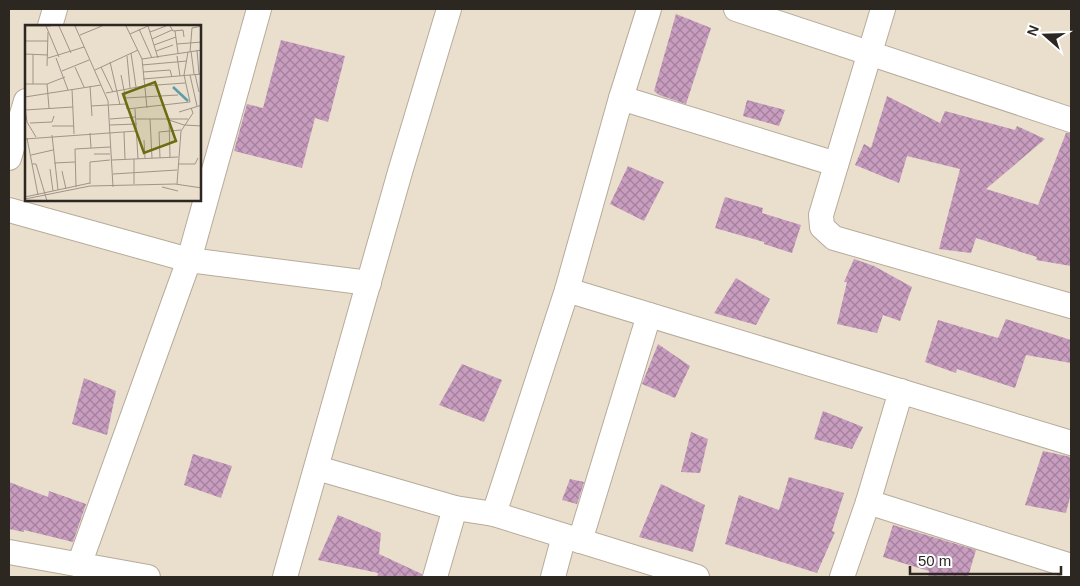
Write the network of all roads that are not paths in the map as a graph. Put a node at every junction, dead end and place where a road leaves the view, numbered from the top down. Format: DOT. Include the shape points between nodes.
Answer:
graph roads {
  1 [pos="55,9"];
  2 [pos="259,9"];
  3 [pos="449,9"];
  4 [pos="649,9"];
  5 [pos="736,9"];
  6 [pos="883,9"];
  7 [pos="50,25"];
  8 [pos="870,54"];
  9 [pos="621,98"];
  10 [pos="25,104"];
  11 [pos="1071,120"];
  12 [pos="9,158"];
  13 [pos="836,164"];
  14 [pos="9,210"];
  15 [pos="189,260"];
  16 [pos="369,283"];
  17 [pos="567,290"];
  18 [pos="1071,306"];
  19 [pos="648,315"];
  20 [pos="901,391"];
  21 [pos="1071,443"];
  22 [pos="317,468"];
  23 [pos="868,502"];
  24 [pos="455,508"];
  25 [pos="494,514"];
  26 [pos="572,539"];
  27 [pos="9,552"];
  28 [pos="79,565"];
  29 [pos="1071,566"];
  30 [pos="690,576"];
  31 [pos="148,577"];
  32 [pos="285,577"];
  33 [pos="435,577"];
  34 [pos="553,577"];
  35 [pos="842,577"];
  1 -- 7 [label="street"];
  2 -- 15 [label="street"];
  3 -- 16 [label="street"];
  4 -- 9 [label="street"];
  5 -- 8 [label="street"];
  6 -- 8 [label="street"];
  8 -- 11 [label="street"];
  8 -- 13 [label="street"];
  9 -- 13 [label="street"];
  9 -- 17 [label="street"];
  10 -- 12 [label="street"];
  13 -- 18 [label="street" via="822,215 822,227 834,238"];
  14 -- 15 [label="street"];
  15 -- 16 [label="street"];
  15 -- 28 [label="street"];
  16 -- 22 [label="street"];
  17 -- 19 [label="street"];
  17 -- 25 [label="street"];
  19 -- 20 [label="street"];
  19 -- 26 [label="street"];
  20 -- 21 [label="street"];
  20 -- 23 [label="street"];
  22 -- 24 [label="street"];
  22 -- 32 [label="street"];
  23 -- 29 [label="street"];
  23 -- 35 [label="street"];
  24 -- 25 [label="street"];
  24 -- 33 [label="street"];
  25 -- 26 [label="street"];
  26 -- 30 [label="street"];
  26 -- 34 [label="street"];
  27 -- 28 [label="street"];
  28 -- 31 [label="street"];
}
